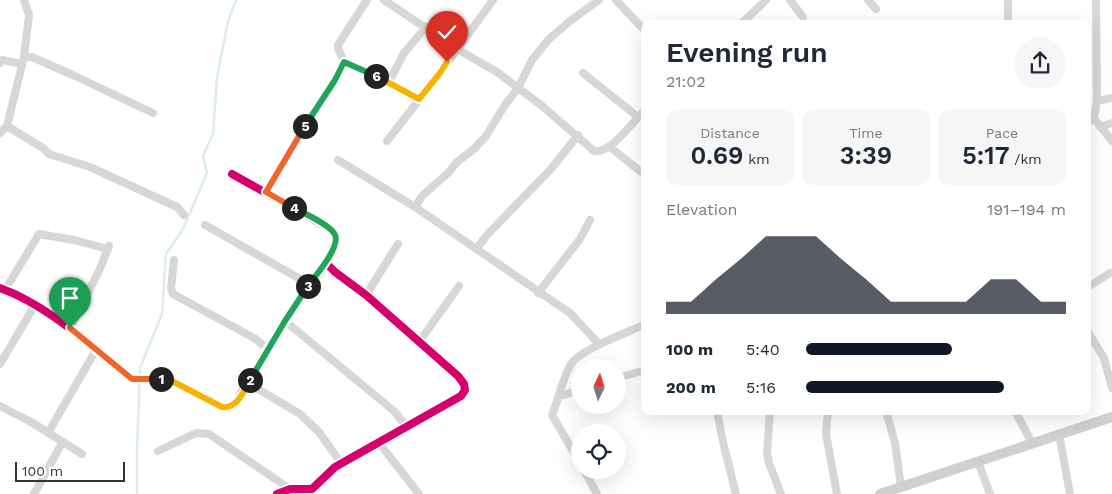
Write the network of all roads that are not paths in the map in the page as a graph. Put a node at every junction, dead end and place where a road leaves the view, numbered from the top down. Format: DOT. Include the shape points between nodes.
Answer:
graph roads {
  1 [pos="24,0"];
  2 [pos="367,0"];
  3 [pos="384,0"];
  4 [pos="493,0"];
  5 [pos="599,0"];
  6 [pos="616,0"];
  7 [pos="766,0"];
  8 [pos="790,0"];
  9 [pos="868,0"];
  10 [pos="1008,0"];
  11 [pos="1096,0"];
  12 [pos="876,9"];
  13 [pos="803,17"];
  14 [pos="745,20"];
  15 [pos="1008,20"];
  16 [pos="426,27"];
  17 [pos="641,27"];
  18 [pos="457,49"];
  19 [pos="23,60"];
  20 [pos="0,61"];
  21 [pos="344,62"];
  22 [pos="583,73"];
  23 [pos="389,82"];
  24 [pos="518,88"];
  25 [pos="1112,98"];
  26 [pos="419,99"];
  27 [pos="1097,102"];
  28 [pos="153,114"];
  29 [pos="641,114"];
  30 [pos="638,117"];
  31 [pos="1091,121"];
  32 [pos="1112,123"];
  33 [pos="7,126"];
  34 [pos="1100,127"];
  35 [pos="0,132"];
  36 [pos="578,135"];
  37 [pos="387,141"];
  38 [pos="1112,141"];
  39 [pos="610,147"];
  40 [pos="338,160"];
  41 [pos="641,172"];
  42 [pos="232,174"];
  43 [pos="266,192"];
  44 [pos="415,207"];
  45 [pos="184,215"];
  46 [pos="590,220"];
  47 [pos="205,225"];
  48 [pos="398,244"];
  49 [pos="477,248"];
  50 [pos="174,260"];
  51 [pos="326,263"];
  52 [pos="1110,273"];
  53 [pos="1091,282"];
  54 [pos="310,284"];
  55 [pos="459,286"];
  56 [pos="2,289"];
  57 [pos="538,292"];
  58 [pos="366,295"];
  59 [pos="34,306"];
  60 [pos="285,321"];
  61 [pos="641,326"];
  62 [pos="70,328"];
  63 [pos="1091,337"];
  64 [pos="419,342"];
  65 [pos="599,344"];
  66 [pos="268,349"];
  67 [pos="96,350"];
  68 [pos="1,361"];
  69 [pos="641,371"];
  70 [pos="626,376"];
  71 [pos="248,383"];
  72 [pos="1112,388"];
  73 [pos="571,393"];
  74 [pos="560,396"];
  75 [pos="0,406"];
  76 [pos="719,415"];
  77 [pos="770,415"];
  78 [pos="828,415"];
  79 [pos="887,415"];
  80 [pos="1017,415"];
  81 [pos="1112,417"];
  82 [pos="407,427"];
  83 [pos="48,433"];
  84 [pos="1059,434"];
  85 [pos="62,442"];
  86 [pos="379,443"];
  87 [pos="1032,443"];
  88 [pos="571,448"];
  89 [pos="158,451"];
  90 [pos="82,454"];
  91 [pos="978,462"];
  92 [pos="341,463"];
  93 [pos="589,479"];
  94 [pos="290,488"];
  95 [pos="895,491"];
  96 [pos="314,492"];
  97 [pos="34,494"];
  98 [pos="277,494"];
  99 [pos="419,494"];
  100 [pos="597,494"];
  101 [pos="736,494"];
  102 [pos="781,494"];
  103 [pos="838,494"];
  104 [pos="880,494"];
  105 [pos="990,494"];
  106 [pos="1070,494"];
  1 -- 19 [label="street" via="28,15"];
  2 -- 21 [label="street" via="338,45"];
  3 -- 16 [label="street"];
  4 -- 18 [label="street"];
  5 -- 24 [label="street" via="548,40 532,60"];
  6 -- 17 [label="street"];
  7 -- 14 [label="street"];
  8 -- 13 [label="street"];
  9 -- 12 [label="street"];
  10 -- 15 [label="street"];
  11 -- 27 [label="street"];
  16 -- 18 [label="street"];
  16 -- 23 [label="street" via="404,53"];
  18 -- 24 [label="street" via="490,67"];
  18 -- 26 [label="street"];
  19 -- 20 [label="street"];
  19 -- 28 [label="street" via="32,57"];
  19 -- 33 [label="street"];
  21 -- 23 [label="street"];
  21 -- 43 [label="street"];
  22 -- 30 [label="street"];
  23 -- 26 [label="street"];
  24 -- 36 [label="street"];
  24 -- 44 [label="street" via="486,136 422,196"];
  25 -- 27 [label="street"];
  26 -- 37 [label="street"];
  27 -- 31 [label="street"];
  29 -- 30 [label="street"];
  30 -- 39 [label="street"];
  31 -- 34 [label="street"];
  32 -- 34 [label="street"];
  33 -- 35 [label="street"];
  33 -- 45 [label="street" via="49,154 90,166 176,207"];
  34 -- 38 [label="street"];
  36 -- 39 [label="street" via="594,151"];
  36 -- 49 [label="street" via="551,169"];
  39 -- 41 [label="street"];
  40 -- 44 [label="street"];
  42 -- 43 [label="street"];
  43 -- 51 [label="street" via="335,234 336,240"];
  44 -- 49 [label="street"];
  46 -- 57 [label="street" via="580,239"];
  47 -- 54 [label="street"];
  48 -- 58 [label="street"];
  49 -- 57 [label="street"];
  50 -- 66 [label="street" via="173,294 254,338"];
  51 -- 54 [label="street"];
  51 -- 58 [label="street"];
  52 -- 53 [label="street"];
  54 -- 60 [label="street"];
  55 -- 64 [label="street"];
  56 -- 59 [label="street"];
  56 -- 62 [label="street" via="39,234 108,248"];
  57 -- 65 [label="street" via="575,317"];
  58 -- 64 [label="street"];
  59 -- 62 [label="street"];
  59 -- 68 [label="street"];
  60 -- 66 [label="street"];
  60 -- 82 [label="street" via="394,411"];
  61 -- 65 [label="street"];
  62 -- 67 [label="street"];
  63 -- 72 [label="street" via="1104,358"];
  64 -- 82 [label="street" via="458,376 465,390 461,396"];
  65 -- 74 [label="street" via="571,365"];
  66 -- 71 [label="street"];
  67 -- 71 [label="street" via="132,379 168,379 222,407 234,405"];
  67 -- 83 [label="street"];
  69 -- 70 [label="street"];
  71 -- 92 [label="street" via="300,414 320,432"];
  73 -- 74 [label="street"];
  74 -- 88 [label="street" via="552,415"];
  75 -- 83 [label="street"];
  76 -- 101 [label="street"];
  77 -- 102 [label="street" via="768,458"];
  78 -- 103 [label="street" via="826,434"];
  79 -- 95 [label="street" via="895,443"];
  80 -- 87 [label="street"];
  81 -- 84 [label="main road"];
  82 -- 86 [label="street"];
  83 -- 85 [label="street"];
  84 -- 87 [label="main road"];
  84 -- 106 [label="street"];
  85 -- 90 [label="street"];
  85 -- 97 [label="street"];
  86 -- 92 [label="street"];
  86 -- 99 [label="street"];
  87 -- 91 [label="main road"];
  89 -- 94 [label="street" via="196,433 209,434"];
  91 -- 95 [label="main road"];
  91 -- 105 [label="street"];
  92 -- 96 [label="street" via="326,474"];
  93 -- 100 [label="street"];
  94 -- 96 [label="street"];
  94 -- 98 [label="street"];
  95 -- 104 [label="main road"];
}
